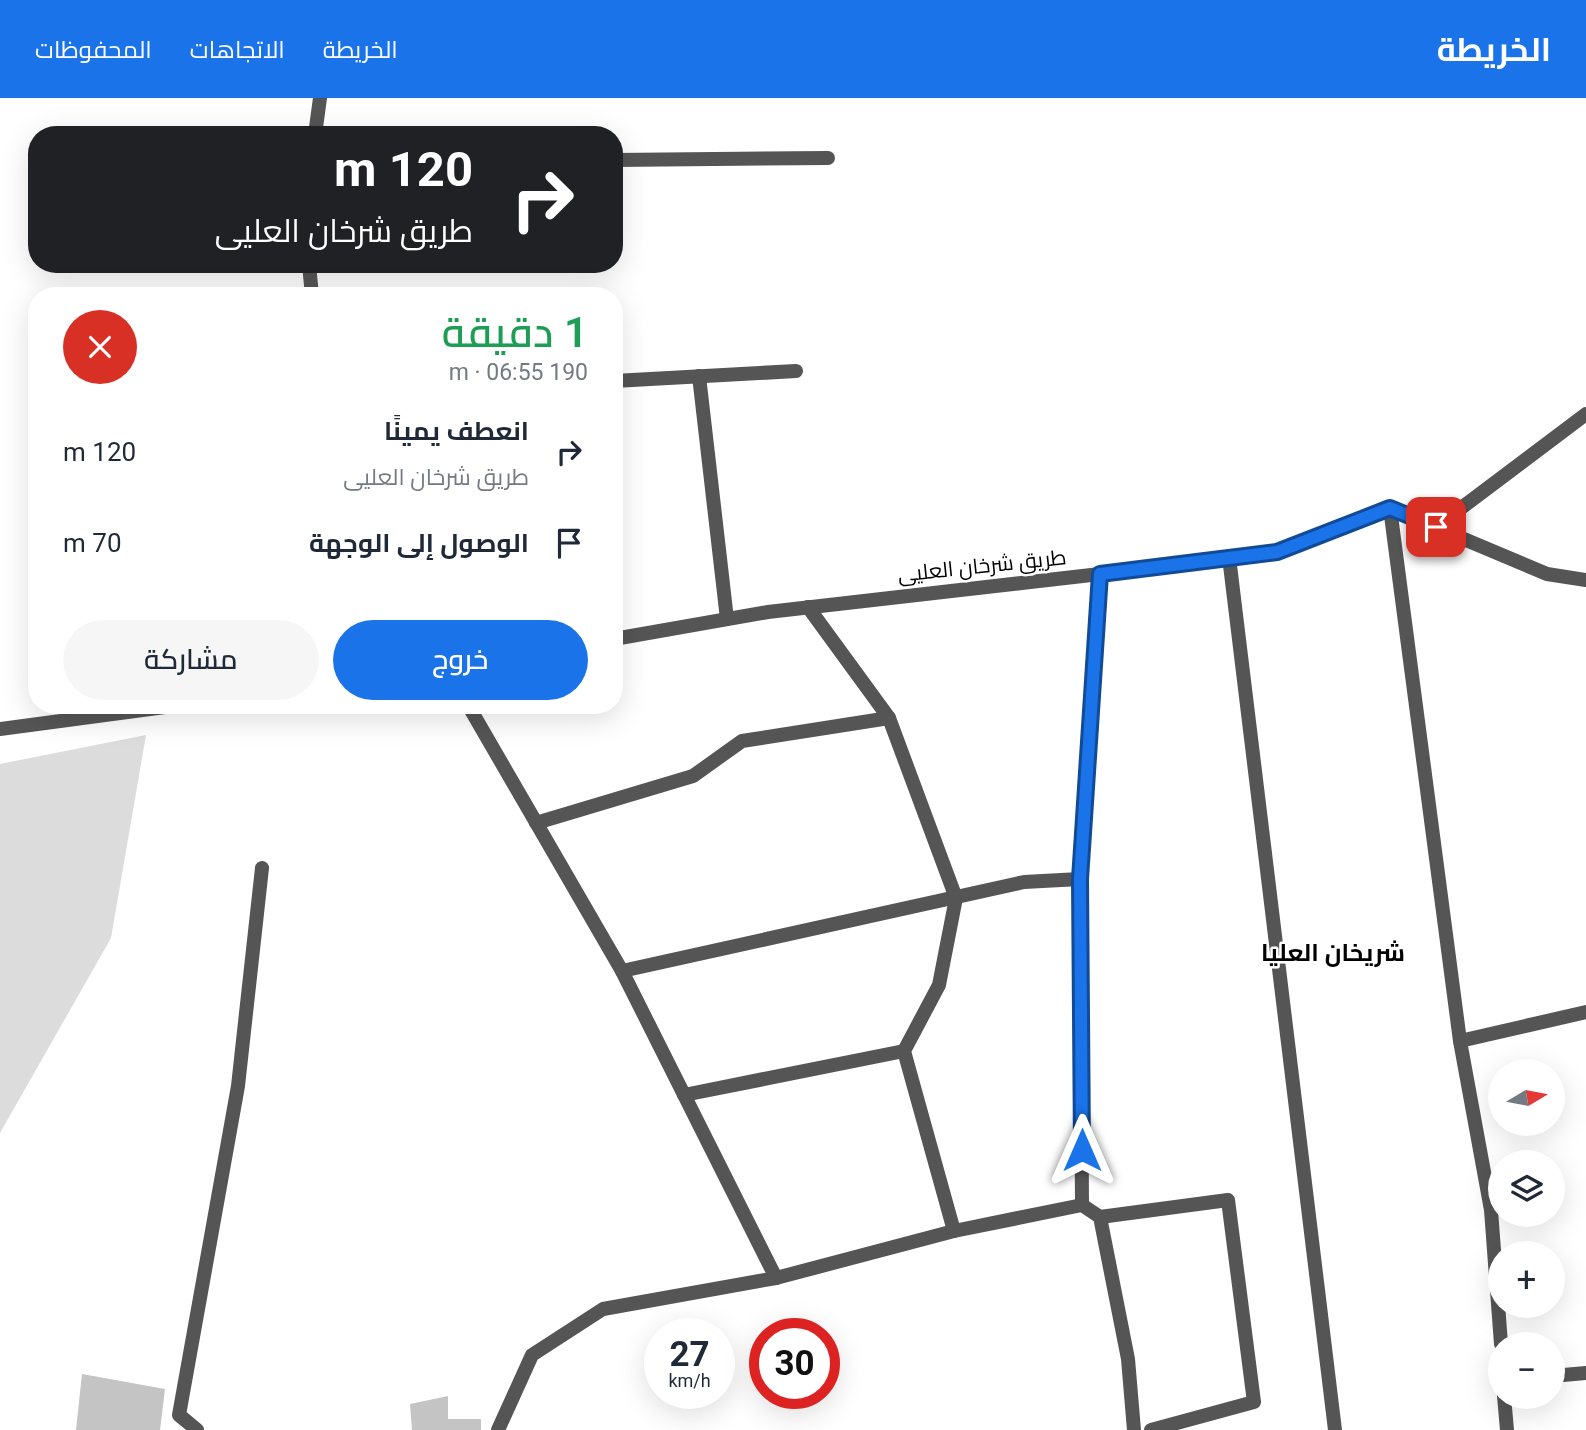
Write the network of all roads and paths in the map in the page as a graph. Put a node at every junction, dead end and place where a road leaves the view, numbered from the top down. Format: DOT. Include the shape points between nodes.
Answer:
graph roads {
  1 [pos="320,98"];
  2 [pos="316,126"];
  3 [pos="828,158"];
  4 [pos="623,160"];
  5 [pos="796,371"];
  6 [pos="699,376"];
  7 [pos="623,380"];
  8 [pos="1586,414"];
  9 [pos="1390,508"];
  10 [pos="1436,527"];
  11 [pos="1229,557"];
  12 [pos="1100,574"];
  13 [pos="1586,580"];
  14 [pos="808,607"];
  15 [pos="727,619"];
  16 [pos="623,637"];
  17 [pos="112,714"];
  18 [pos="473,714"];
  19 [pos="890,718"];
  20 [pos="0,729"];
  21 [pos="536,823"];
  22 [pos="262,868"];
  23 [pos="1080,879"];
  24 [pos="956,898"];
  25 [pos="622,971"];
  26 [pos="1586,1012"];
  27 [pos="1460,1041"];
  28 [pos="904,1051"];
  29 [pos="684,1095"];
  30 [pos="1082,1205"];
  31 [pos="1100,1217"];
  32 [pos="954,1231"];
  33 [pos="776,1278"];
  34 [pos="1500,1332"];
  35 [pos="1586,1373"];
  36 [pos="1565,1375"];
  37 [pos="1505,1409"];
  38 [pos="197,1430"];
  39 [pos="498,1430"];
  40 [pos="1134,1430"];
  41 [pos="1151,1430"];
  42 [pos="1335,1430"];
  43 [pos="1507,1430"];
  1 -- 2 [label="street"];
  3 -- 4 [label="street"];
  5 -- 6 [label="street"];
  6 -- 7 [label="street"];
  6 -- 15 [label="street"];
  8 -- 10 [label="street"];
  9 -- 10 [label="street"];
  9 -- 11 [label="street, طريق شرخان العليى" via="1277,552"];
  9 -- 27 [label="street"];
  10 -- 13 [label="street" via="1547,574"];
  11 -- 12 [label="street, طريق شرخان العليى"];
  11 -- 42 [label="street"];
  12 -- 14 [label="street, طريق شرخان العليى"];
  12 -- 23 [label="street"];
  14 -- 15 [label="street, طريق شرخان العليى"];
  14 -- 19 [label="street"];
  15 -- 16 [label="street, طريق شرخان العليى"];
  17 -- 20 [label="street"];
  18 -- 21 [label="street"];
  19 -- 21 [label="street" via="742,741 693,776"];
  19 -- 24 [label="street"];
  21 -- 25 [label="street"];
  22 -- 38 [label="street" via="238,1086 179,1415"];
  23 -- 24 [label="street" via="1024,882"];
  23 -- 30 [label="street"];
  24 -- 25 [label="street"];
  24 -- 28 [label="street" via="939,985"];
  25 -- 29 [label="street"];
  26 -- 27 [label="street"];
  27 -- 34 [label="street" via="1492,1210"];
  28 -- 29 [label="street"];
  28 -- 32 [label="street"];
  29 -- 33 [label="street"];
  30 -- 31 [label="street"];
  30 -- 32 [label="street"];
  31 -- 40 [label="street" via="1128,1359"];
  31 -- 41 [label="street" via="1228,1200 1254,1402"];
  32 -- 33 [label="street"];
  33 -- 39 [label="street" via="603,1309 532,1355"];
  35 -- 36 [label="street"];
  37 -- 43 [label="street"];
}
